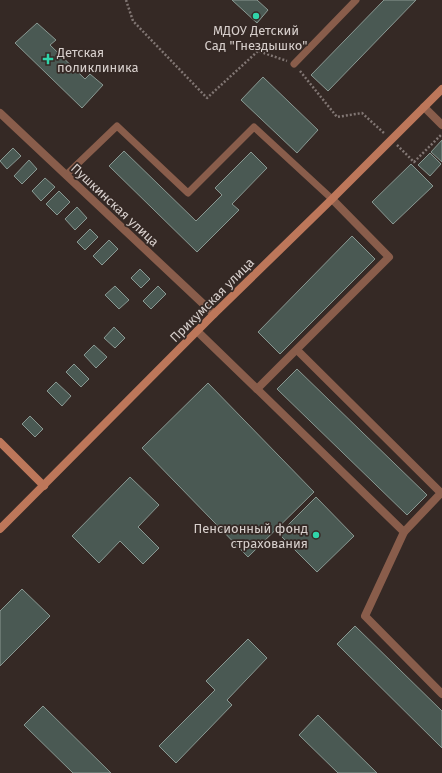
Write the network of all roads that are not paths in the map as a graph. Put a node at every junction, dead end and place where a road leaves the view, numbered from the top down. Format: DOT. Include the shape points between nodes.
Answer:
graph roads {
  1 [pos="356,0"];
  2 [pos="294,64"];
  3 [pos="442,89"];
  4 [pos="424,107"];
  5 [pos="0,113"];
  6 [pos="442,125"];
  7 [pos="66,175"];
  8 [pos="332,199"];
  9 [pos="214,314"];
  10 [pos="197,331"];
  11 [pos="297,350"];
  12 [pos="257,389"];
  13 [pos="0,442"];
  14 [pos="44,486"];
  15 [pos="0,529"];
  16 [pos="404,532"];
  17 [pos="442,694"];
  1 -- 2 [label="lane"];
  3 -- 4 [label="main road, Прикумская улица"];
  4 -- 6 [label="street"];
  4 -- 8 [label="main road, Прикумская улица"];
  5 -- 7 [label="street, Пушкинская улица"];
  7 -- 8 [label="lane" via="118,126 188,193 254,127"];
  7 -- 9 [label="street, Пушкинская улица"];
  8 -- 9 [label="main road, Прикумская улица"];
  8 -- 11 [label="street" via="389,257"];
  9 -- 10 [label="main road, Прикумская улица"];
  10 -- 12 [label="street"];
  10 -- 14 [label="main road, Прикумская улица"];
  11 -- 12 [label="street"];
  11 -- 16 [label="street" via="441,493"];
  12 -- 16 [label="street"];
  13 -- 14 [label="main road"];
  14 -- 15 [label="main road, Прикумская улица"];
  16 -- 17 [label="street" via="365,616"];
}
